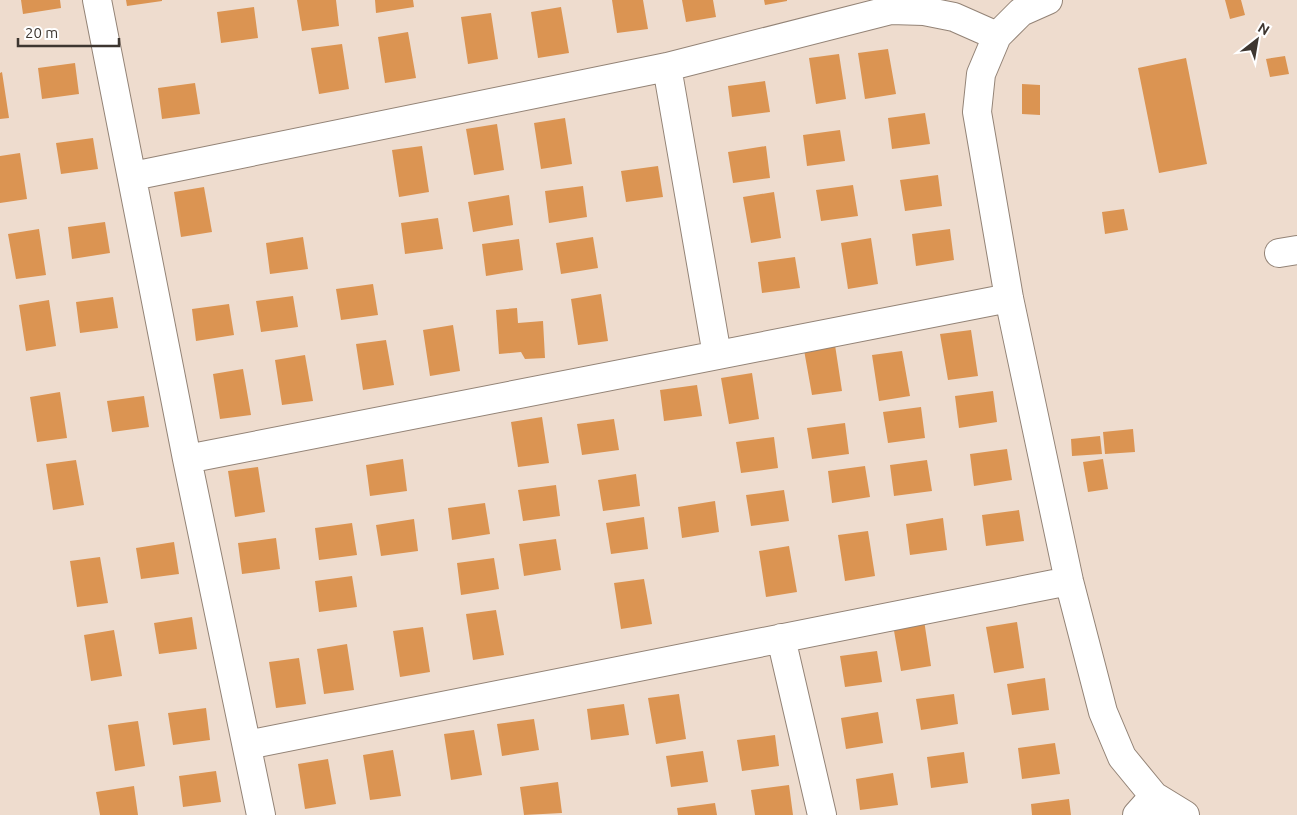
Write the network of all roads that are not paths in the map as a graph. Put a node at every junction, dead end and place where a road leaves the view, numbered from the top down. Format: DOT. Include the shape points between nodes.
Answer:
graph roads {
  1 [pos="97,0"];
  2 [pos="1048,0"];
  3 [pos="997,36"];
  4 [pos="667,67"];
  5 [pos="133,176"];
  6 [pos="1010,298"];
  7 [pos="717,355"];
  8 [pos="187,458"];
  9 [pos="1069,581"];
  10 [pos="781,638"];
  11 [pos="247,745"];
  12 [pos="1146,806"];
  13 [pos="261,815"];
  14 [pos="822,815"];
  15 [pos="1185,815"];
  1 -- 5 [label="street"];
  2 -- 3 [label="street" via="1021,12"];
  3 -- 4 [label="street" via="954,17 924,11 891,10"];
  3 -- 6 [label="street" via="980,74 976,112"];
  4 -- 5 [label="street"];
  4 -- 7 [label="street"];
  5 -- 8 [label="street"];
  6 -- 7 [label="street"];
  6 -- 9 [label="street"];
  7 -- 8 [label="street"];
  8 -- 11 [label="street"];
  9 -- 10 [label="street"];
  9 -- 12 [label="street" via="1103,712"];
  10 -- 11 [label="street"];
  10 -- 14 [label="street"];
  11 -- 13 [label="street"];
  12 -- 15 [label="street"];
}
